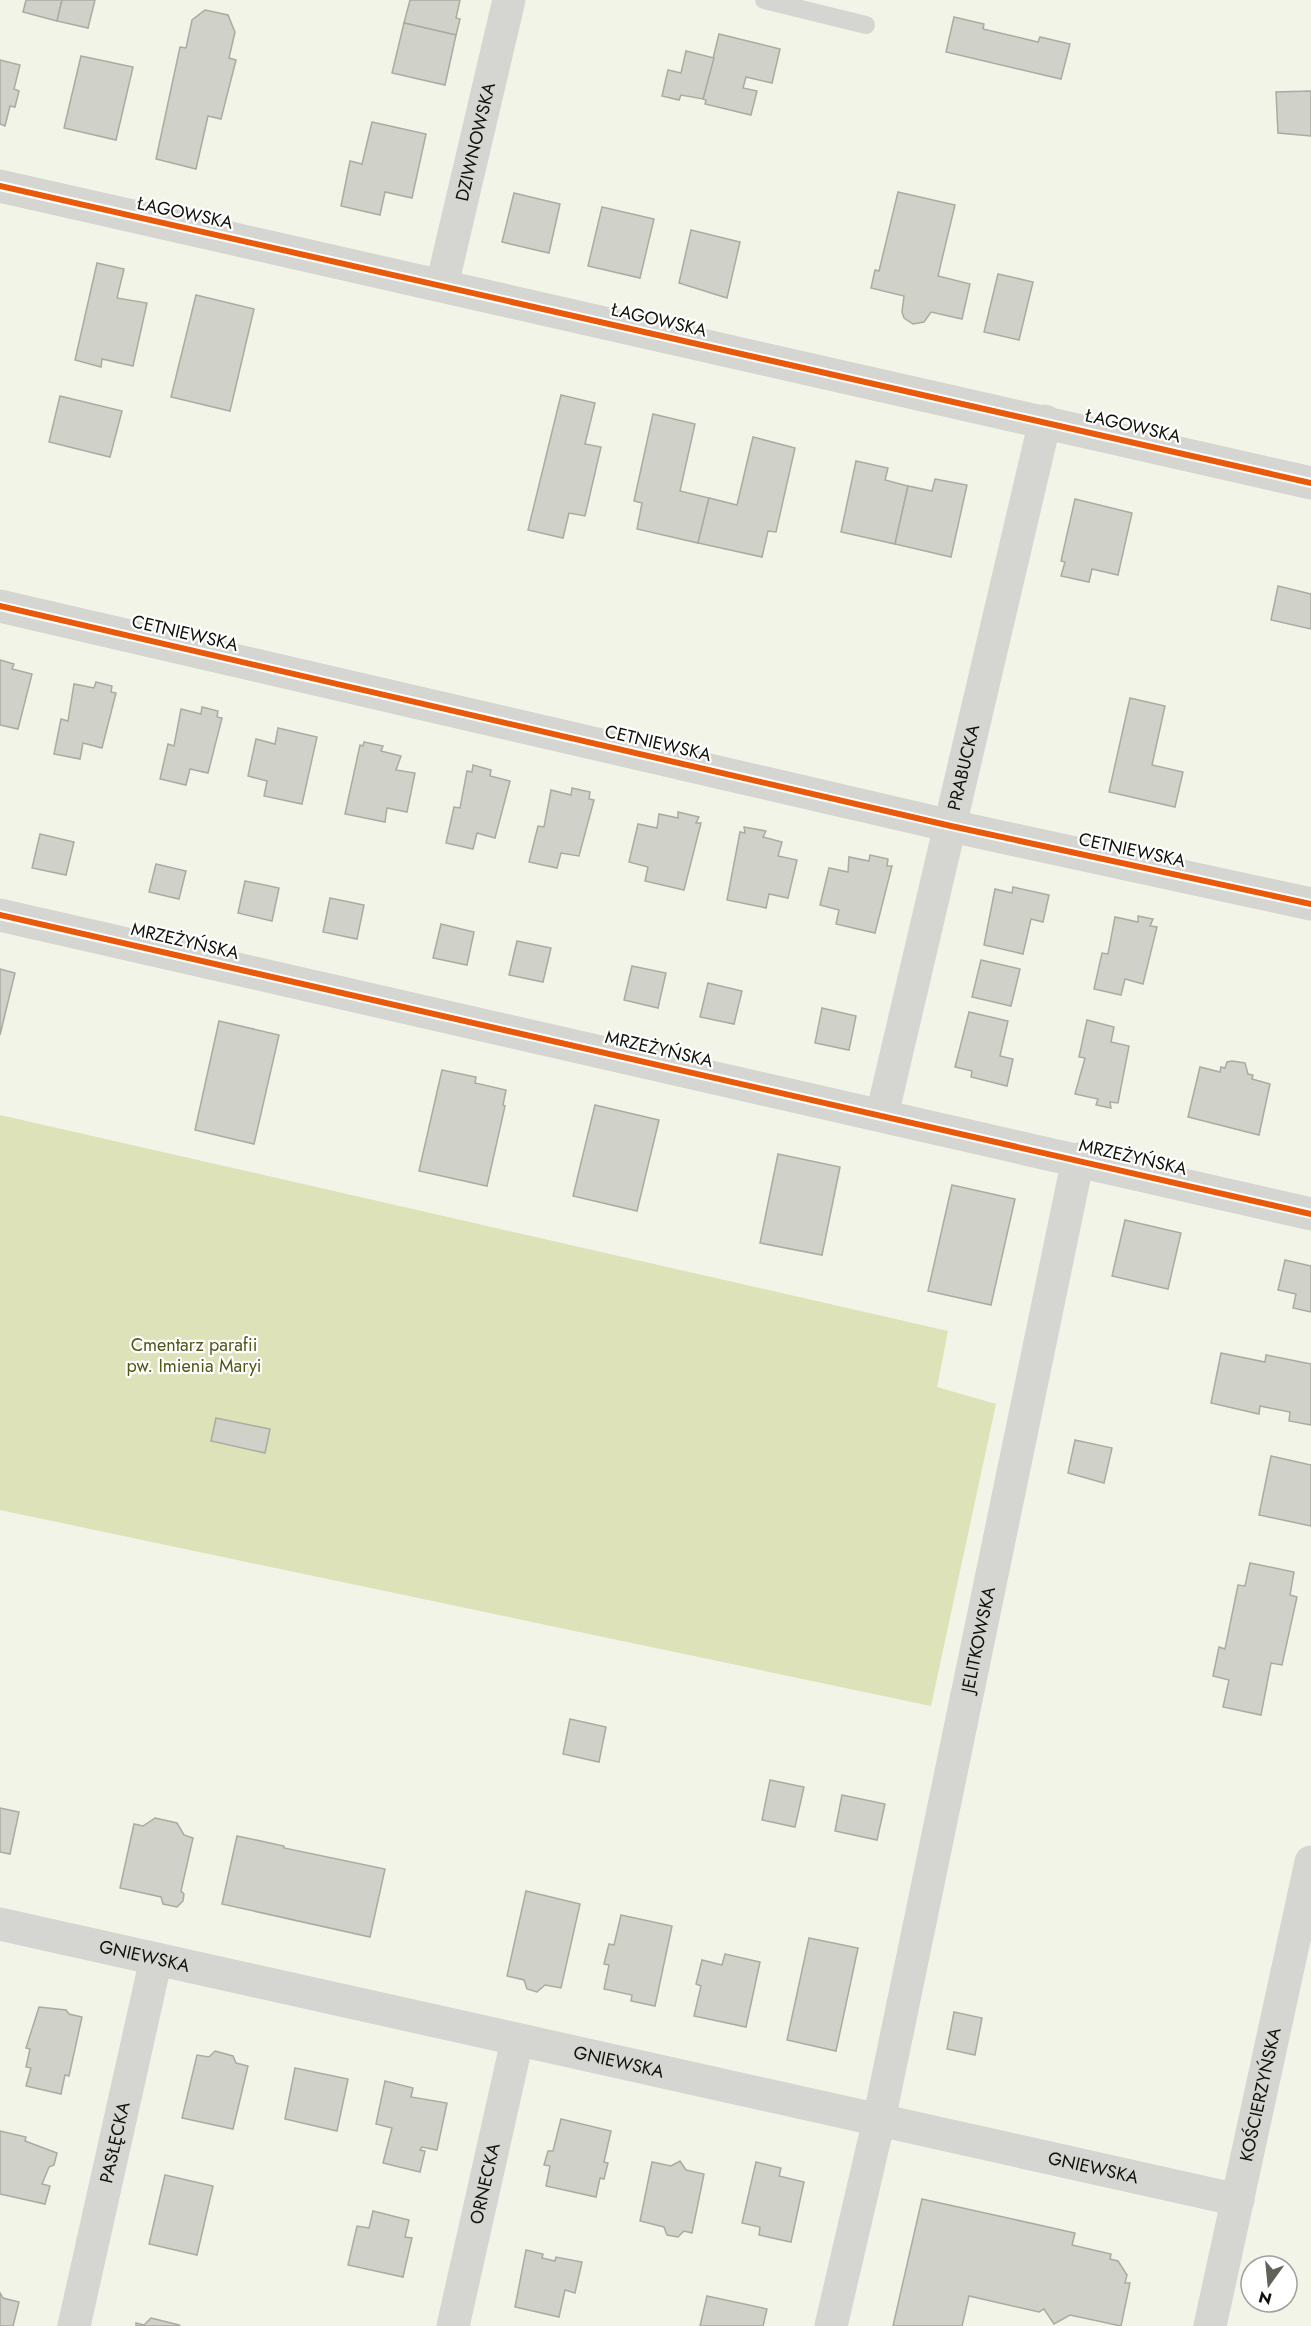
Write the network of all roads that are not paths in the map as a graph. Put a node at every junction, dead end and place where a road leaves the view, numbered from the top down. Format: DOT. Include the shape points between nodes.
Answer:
graph roads {
  1 [pos="509,0"];
  2 [pos="764,0"];
  3 [pos="866,25"];
  4 [pos="0,186"];
  5 [pos="442,285"];
  6 [pos="1045,421"];
  7 [pos="1311,483"];
  8 [pos="0,606"];
  9 [pos="951,826"];
  10 [pos="1311,904"];
  11 [pos="0,915"];
  12 [pos="882,1114"];
  13 [pos="1078,1159"];
  14 [pos="1311,1214"];
  15 [pos="1311,1862"];
  16 [pos="0,1924"];
  17 [pos="156,1959"];
  18 [pos="517,2041"];
  19 [pos="879,2120"];
  20 [pos="1238,2200"];
  21 [pos="74,2326"];
  22 [pos="453,2326"];
  23 [pos="831,2326"];
  24 [pos="1210,2326"];
  1 -- 5 [label="street, DZIWNOWSKA"];
  2 -- 3 [label="lane"];
  4 -- 5 [label="street, ŁAGOWSKA"];
  5 -- 6 [label="street, ŁAGOWSKA"];
  6 -- 7 [label="street, ŁAGOWSKA"];
  6 -- 9 [label="street, PRABUCKA"];
  8 -- 9 [label="street, CETNIEWSKA"];
  9 -- 10 [label="street, CETNIEWSKA"];
  9 -- 12 [label="street, PRABUCKA"];
  11 -- 12 [label="street, MRZEŻYŃSKA"];
  12 -- 13 [label="street, MRZEŻYŃSKA"];
  13 -- 14 [label="street, MRZEŻYŃSKA"];
  13 -- 19 [label="street, JELITKOWSKA"];
  15 -- 20 [label="street, KOŚCIERZYŃSKA"];
  16 -- 17 [label="street, GNIEWSKA"];
  17 -- 18 [label="street, GNIEWSKA"];
  17 -- 21 [label="street, PASŁĘCKA"];
  18 -- 19 [label="street, GNIEWSKA"];
  18 -- 22 [label="street, ORNECKA"];
  19 -- 20 [label="street, GNIEWSKA"];
  19 -- 23 [label="street"];
  20 -- 24 [label="street, KOŚCIERZYŃSKA"];
}
